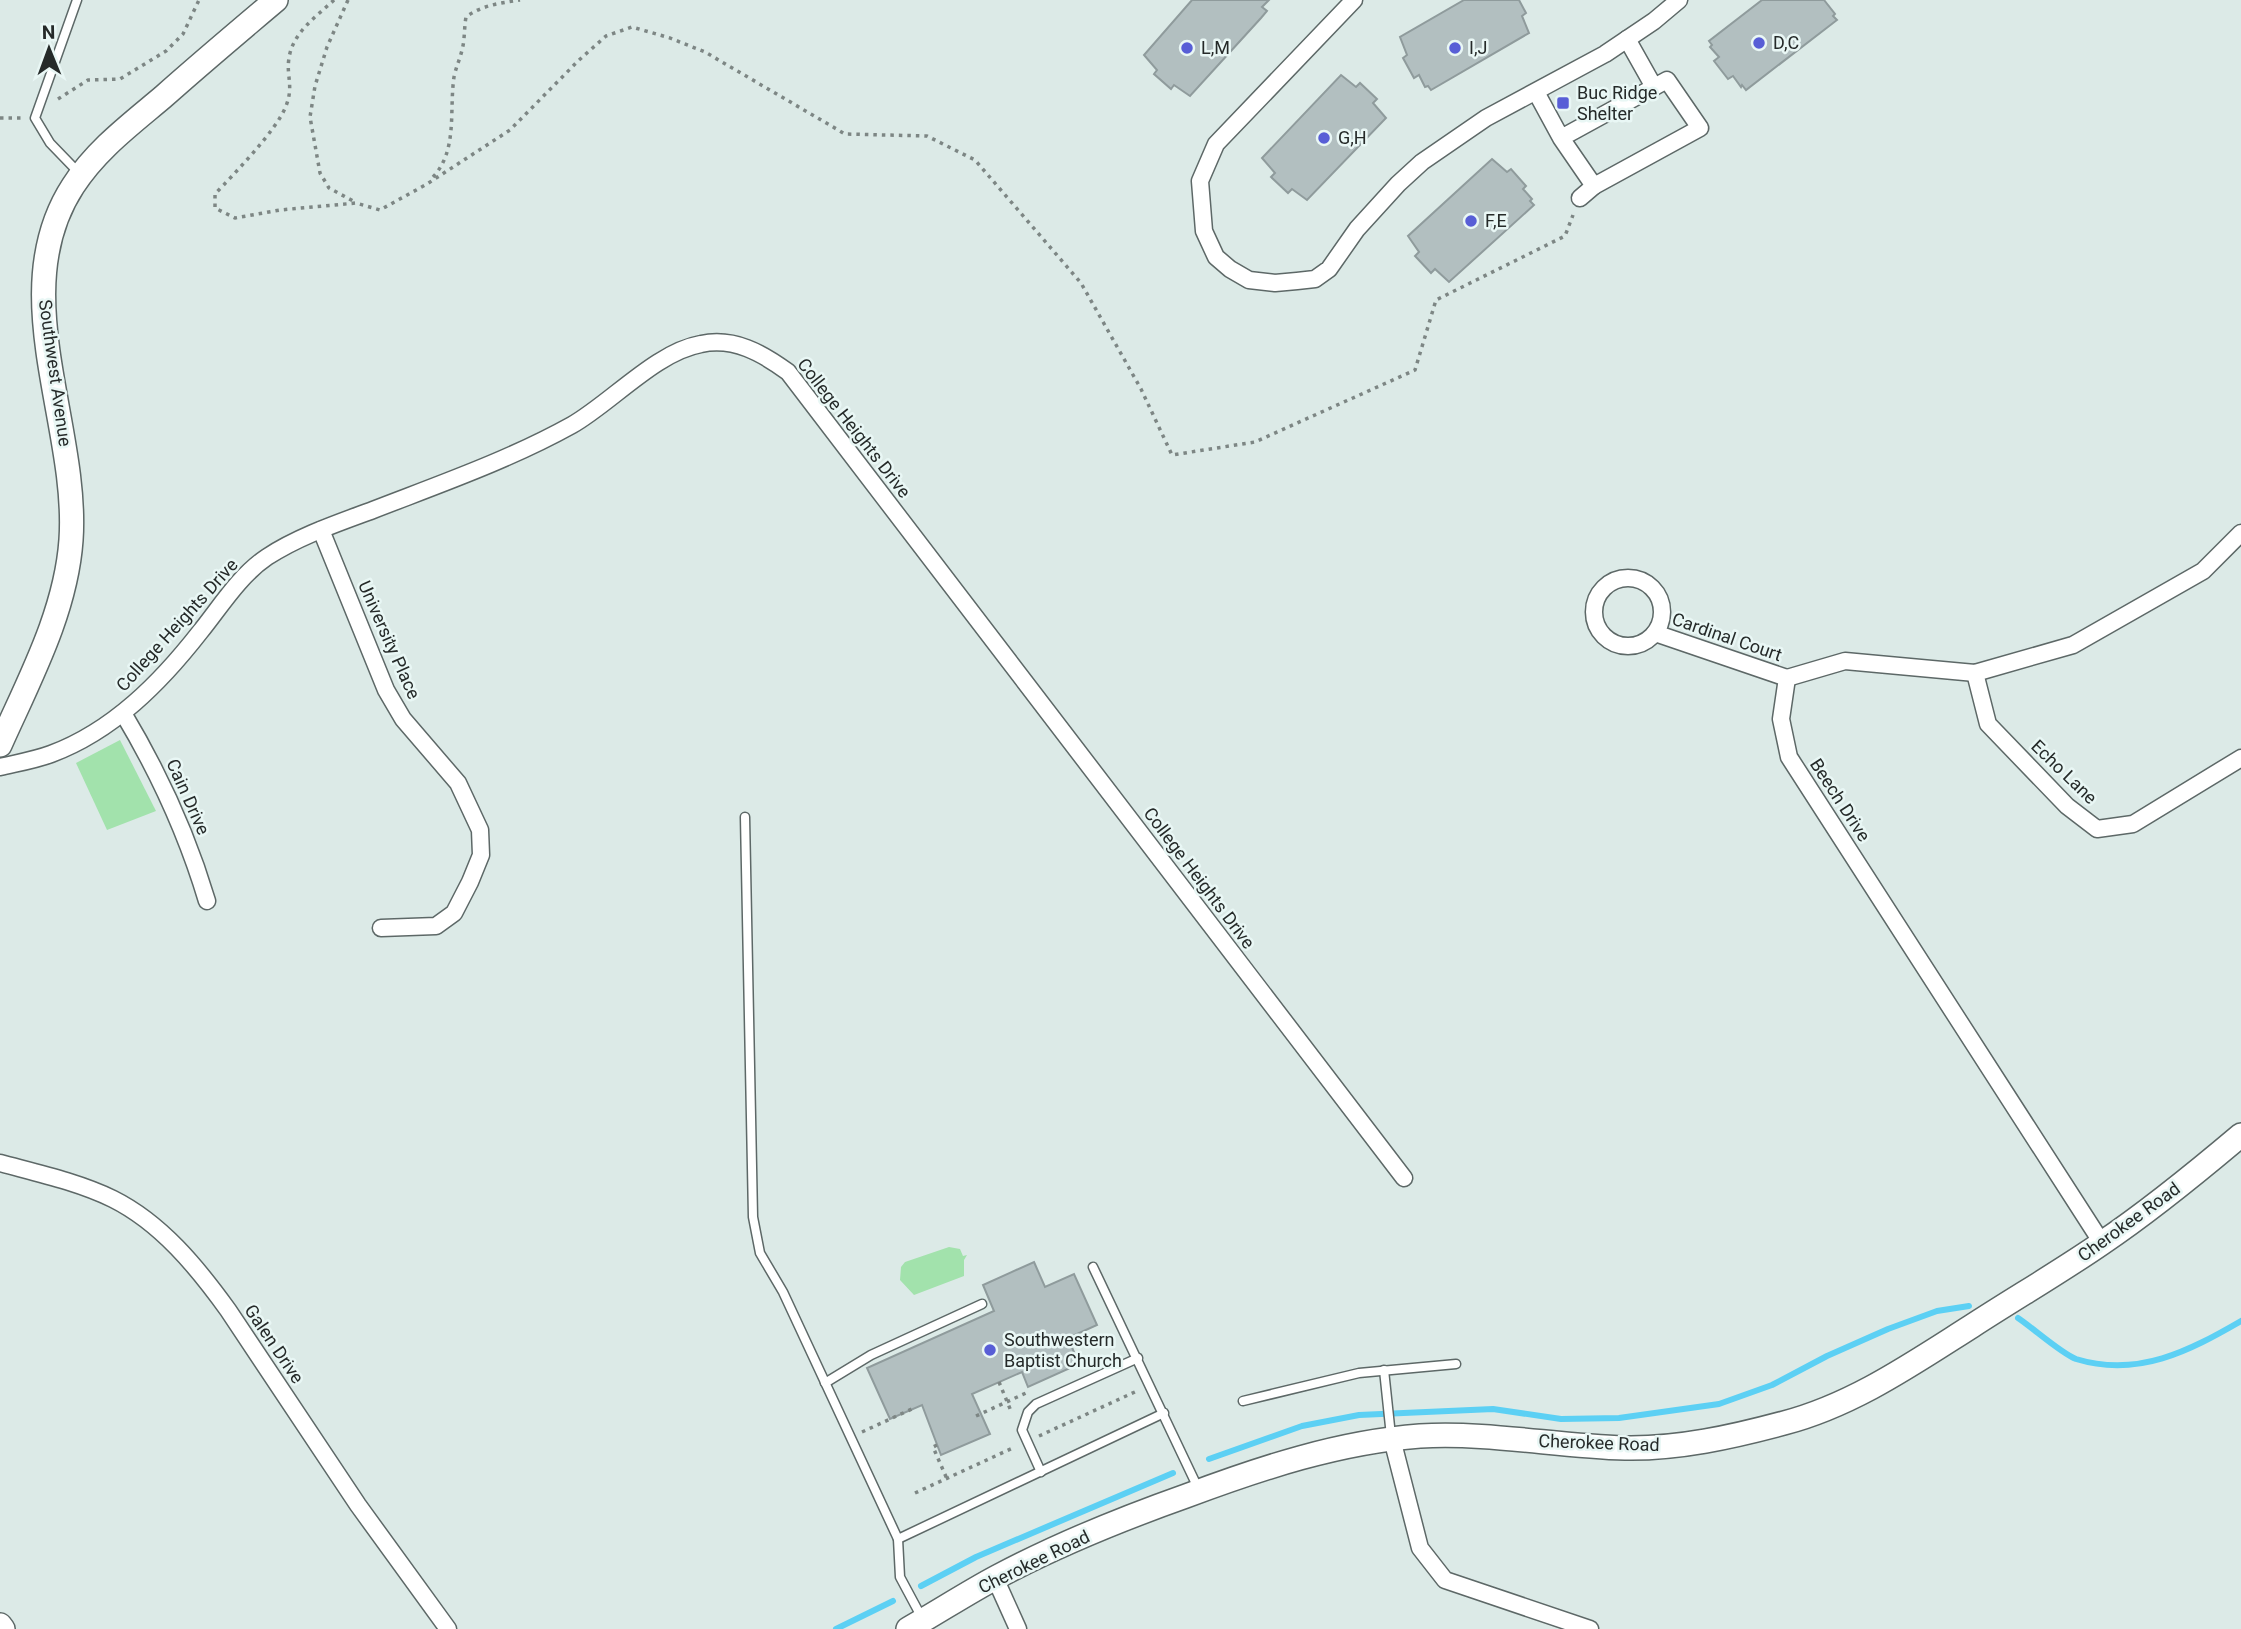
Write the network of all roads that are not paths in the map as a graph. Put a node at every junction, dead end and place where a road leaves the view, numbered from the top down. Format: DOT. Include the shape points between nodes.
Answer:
graph roads {
  1 [pos="77,0"];
  2 [pos="276,0"];
  3 [pos="1354,0"];
  4 [pos="1679,0"];
  5 [pos="1628,39"];
  6 [pos="1654,87"];
  7 [pos="1536,92"];
  8 [pos="1561,138"];
  9 [pos="81,176"];
  10 [pos="1594,186"];
  11 [pos="1580,198"];
  12 [pos="321,530"];
  13 [pos="2241,533"];
  14 [pos="1655,633"];
  15 [pos="1975,673"];
  16 [pos="1787,678"];
  17 [pos="123,713"];
  18 [pos="0,745"];
  19 [pos="2241,758"];
  20 [pos="0,767"];
  21 [pos="745,817"];
  22 [pos="206,901"];
  23 [pos="381,928"];
  24 [pos="2241,1135"];
  25 [pos="0,1163"];
  26 [pos="1404,1178"];
  27 [pos="2102,1243"];
  28 [pos="1093,1267"];
  29 [pos="982,1304"];
  30 [pos="1138,1358"];
  31 [pos="1456,1364"];
  32 [pos="1384,1370"];
  33 [pos="825,1383"];
  34 [pos="1243,1401"];
  35 [pos="1164,1413"];
  36 [pos="1392,1439"];
  37 [pos="1041,1472"];
  38 [pos="1199,1490"];
  39 [pos="898,1539"];
  40 [pos="995,1578"];
  41 [pos="916,1625"];
  42 [pos="448,1629"];
  43 [pos="1018,1629"];
  44 [pos="1590,1629"];
  1 -- 9 [label="lane" via="35,118 50,143"];
  2 -- 9 [label="main road, Southwest Avenue" via="116,137"];
  3 -- 7 [label="street" via="1216,144 1200,181 1204,231 1216,257 1249,280 1315,279 1329,270 1357,229 1422,162 1486,118"];
  4 -- 5 [label="street"];
  5 -- 6 [label="street"];
  5 -- 7 [label="street"];
  6 -- 8 [label="street"];
  6 -- 10 [label="street" via="1667,80 1700,128"];
  7 -- 8 [label="street"];
  8 -- 10 [label="street"];
  9 -- 18 [label="main road, Southwest Avenue" via="53,229 44,290 68,468 69,561 61,598"];
  10 -- 11 [label="street"];
  12 -- 17 [label="street, College Heights Drive" via="267,558 245,576 153,687"];
  12 -- 23 [label="street, University Place" via="386,690 403,719 457,783 480,830 481,855 454,913 436,926"];
  12 -- 26 [label="street, College Heights Drive" via="498,461 573,424 673,353 714,342 765,354 788,372"];
  13 -- 15 [label="street" via="2203,571 2073,645"];
  14 -- 14 [label="street, Cardinal Court" via="1663,608 1650,584 1624,577 1601,590 1593,615 1607,639 1632,646"];
  14 -- 16 [label="street, Cardinal Court"];
  15 -- 16 [label="street" via="1845,661"];
  15 -- 19 [label="street, Echo Lane" via="1988,724 2067,806 2097,829 2133,824"];
  16 -- 27 [label="street, Beech Drive" via="1782,719 1789,757"];
  17 -- 20 [label="street, College Heights Drive" via="52,754"];
  17 -- 22 [label="street, Cain Drive" via="167,795 194,858"];
  21 -- 33 [label="lane" via="753,1217 760,1253"];
  24 -- 27 [label="main road, Cherokee Road"];
  25 -- 42 [label="street, Galen Drive" via="113,1199 176,1246 206,1279 358,1505"];
  27 -- 36 [label="main road, Cherokee Road" via="1899,1373 1789,1422 1717,1439 1630,1448 1461,1437"];
  28 -- 30 [label="lane"];
  29 -- 33 [label="lane" via="871,1355"];
  30 -- 35 [label="lane"];
  30 -- 37 [label="lane" via="1036,1404 1028,1412 1022,1430"];
  31 -- 32 [label="lane"];
  32 -- 34 [label="lane"];
  32 -- 36 [label="lane"];
  33 -- 39 [label="lane"];
  35 -- 37 [label="lane"];
  35 -- 38 [label="lane"];
  36 -- 38 [label="main road, Cherokee Road" via="1290,1460"];
  36 -- 44 [label="street" via="1420,1548 1445,1580"];
  37 -- 39 [label="lane"];
  38 -- 40 [label="main road, Cherokee Road"];
  39 -- 41 [label="lane" via="900,1577"];
  40 -- 41 [label="main road, Cherokee Road"];
  40 -- 43 [label="street"];
}
